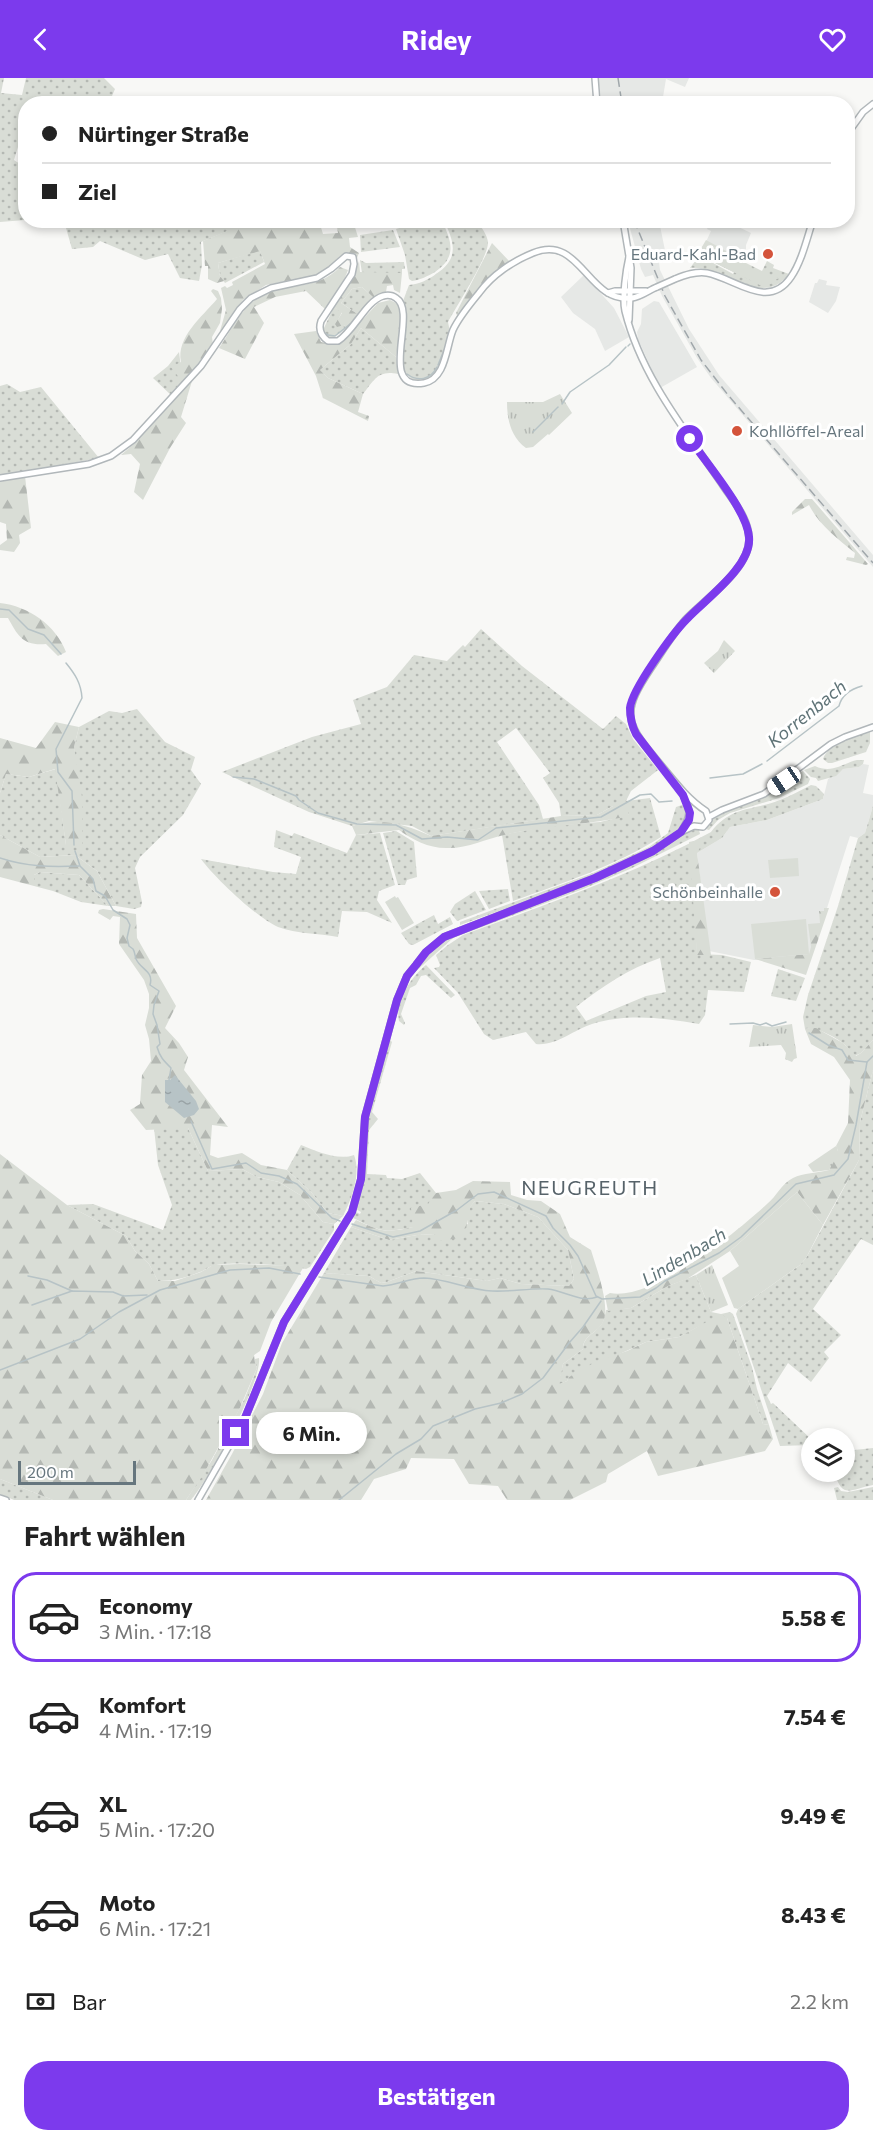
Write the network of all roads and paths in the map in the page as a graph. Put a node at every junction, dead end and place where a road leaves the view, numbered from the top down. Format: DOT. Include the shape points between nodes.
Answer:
graph roads {
  1 [pos="595,79"];
  2 [pos="598,96"];
  3 [pos="873,104"];
  4 [pos="855,123"];
  5 [pos="624,228"];
  6 [pos="810,228"];
  7 [pos="629,257"];
  8 [pos="626,281"];
  9 [pos="615,291"];
  10 [pos="628,291"];
  11 [pos="648,291"];
  12 [pos="608,293"];
  13 [pos="628,298"];
  14 [pos="0,478"];
  15 [pos="873,727"];
  16 [pos="680,788"];
  17 [pos="702,808"];
  18 [pos="722,810"];
  19 [pos="690,813"];
  20 [pos="709,817"];
  21 [pos="689,820"];
  22 [pos="694,826"];
  23 [pos="681,832"];
  24 [pos="0,1498"];
  25 [pos="6,1500"];
  26 [pos="198,1500"];
  1 -- 2 [label="main road"];
  3 -- 4 [label="main road"];
  5 -- 7 [label="main road"];
  6 -- 11 [label="main road, bridge" via="793,274 777,289 754,291 706,272 693,273"];
  7 -- 8 [label="main road"];
  7 -- 10 [label="main road"];
  8 -- 9 [label="main road"];
  8 -- 10 [label="main road"];
  9 -- 10 [label="main road"];
  9 -- 12 [label="main road"];
  10 -- 11 [label="main road"];
  10 -- 13 [label="main road"];
  11 -- 13 [label="main road"];
  12 -- 13 [label="main road"];
  12 -- 14 [label="main road" via="564,252 550,248 529,255 495,276 478,294 453,331 442,367 433,379 413,383 404,376 399,358 404,310 392,296 376,300 338,341 322,336 321,321 354,269 353,257 346,256 317,278 271,288 251,298 195,374 119,451 89,464"];
  13 -- 16 [label="main road" via="632,337 658,389 741,512 748,529 748,551 738,567 684,622 632,700 631,720 636,734"];
  15 -- 18 [label="main road" via="831,744 764,794"];
  16 -- 17 [label="main road"];
  16 -- 19 [label="main road"];
  17 -- 18 [label="main road"];
  17 -- 19 [label="main road"];
  17 -- 20 [label="main road"];
  18 -- 20 [label="main road"];
  19 -- 21 [label="main road"];
  20 -- 22 [label="main road" via="703,827"];
  21 -- 22 [label="main road"];
  21 -- 23 [label="main road"];
  22 -- 23 [label="main road"];
  23 -- 26 [label="main road" via="653,851 595,878 444,937 407,976 366,1111 361,1179 352,1212 284,1322 245,1418"];
  24 -- 25 [label="main road"];
}
